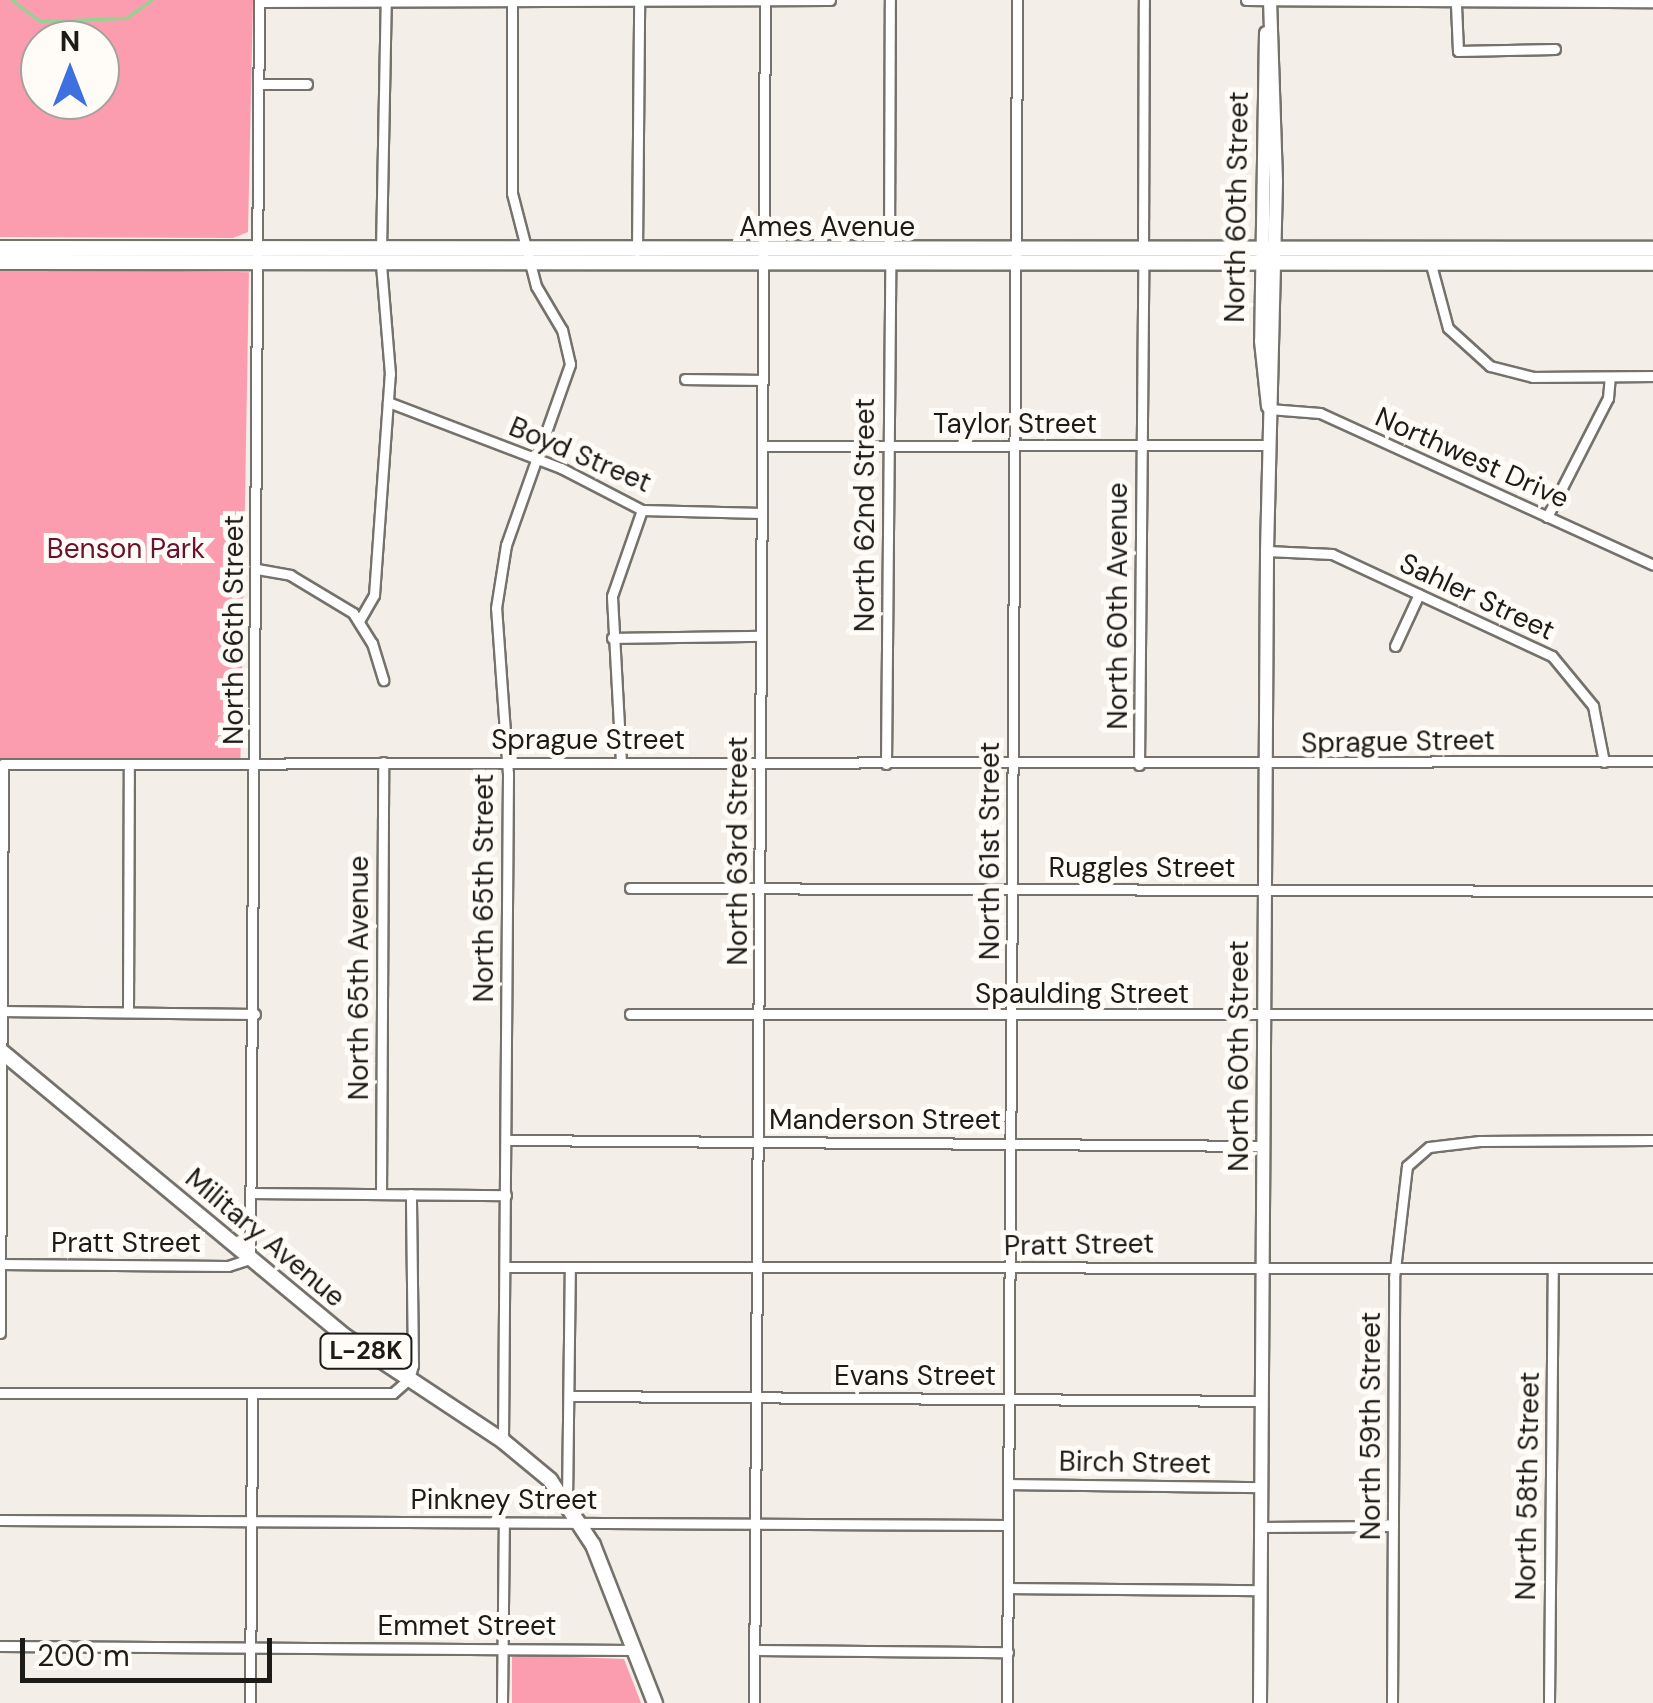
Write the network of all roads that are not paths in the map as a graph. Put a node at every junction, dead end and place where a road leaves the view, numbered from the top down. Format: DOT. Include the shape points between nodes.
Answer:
graph roads {
  1 [pos="830,0"];
  2 [pos="890,0"];
  3 [pos="1017,0"];
  4 [pos="1144,0"];
  5 [pos="1246,0"];
  6 [pos="259,1"];
  7 [pos="386,1"];
  8 [pos="512,2"];
  9 [pos="638,2"];
  10 [pos="765,2"];
  11 [pos="1270,2"];
  12 [pos="1420,2"];
  13 [pos="1653,2"];
  14 [pos="1456,4"];
  15 [pos="1555,49"];
  16 [pos="259,84"];
  17 [pos="307,84"];
  18 [pos="0,248"];
  19 [pos="1653,249"];
  20 [pos="637,250"];
  21 [pos="258,257"];
  22 [pos="381,257"];
  23 [pos="529,257"];
  24 [pos="763,258"];
  25 [pos="890,259"];
  26 [pos="1430,259"];
  27 [pos="1016,260"];
  28 [pos="1143,260"];
  29 [pos="1269,260"];
  30 [pos="0,262"];
  31 [pos="1653,263"];
  32 [pos="1653,376"];
  33 [pos="1610,377"];
  34 [pos="686,379"];
  35 [pos="762,380"];
  36 [pos="388,402"];
  37 [pos="1268,410"];
  38 [pos="1268,445"];
  39 [pos="762,446"];
  40 [pos="888,446"];
  41 [pos="1015,447"];
  42 [pos="1141,448"];
  43 [pos="538,458"];
  44 [pos="642,510"];
  45 [pos="762,512"];
  46 [pos="1547,516"];
  47 [pos="1267,551"];
  48 [pos="1653,565"];
  49 [pos="257,569"];
  50 [pos="1419,594"];
  51 [pos="359,621"];
  52 [pos="762,636"];
  53 [pos="612,638"];
  54 [pos="1395,646"];
  55 [pos="382,680"];
  56 [pos="256,761"];
  57 [pos="1653,761"];
  58 [pos="382,762"];
  59 [pos="1604,762"];
  60 [pos="507,763"];
  61 [pos="622,763"];
  62 [pos="760,763"];
  63 [pos="129,764"];
  64 [pos="886,764"];
  65 [pos="1013,764"];
  66 [pos="1139,765"];
  67 [pos="1266,766"];
  68 [pos="630,888"];
  69 [pos="760,890"];
  70 [pos="1012,890"];
  71 [pos="1653,891"];
  72 [pos="1265,892"];
  73 [pos="1,1012"];
  74 [pos="128,1012"];
  75 [pos="255,1014"];
  76 [pos="630,1014"];
  77 [pos="1653,1014"];
  78 [pos="760,1016"];
  79 [pos="1011,1017"];
  80 [pos="1264,1017"];
  81 [pos="1,1051"];
  82 [pos="0,1138"];
  83 [pos="506,1140"];
  84 [pos="1653,1140"];
  85 [pos="759,1142"];
  86 [pos="1011,1143"];
  87 [pos="1264,1146"];
  88 [pos="254,1193"];
  89 [pos="381,1194"];
  90 [pos="412,1194"];
  91 [pos="506,1195"];
  92 [pos="250,1259"];
  93 [pos="0,1264"];
  94 [pos="506,1268"];
  95 [pos="570,1268"];
  96 [pos="758,1268"];
  97 [pos="1010,1268"];
  98 [pos="1263,1268"];
  99 [pos="1653,1268"];
  100 [pos="1553,1269"];
  101 [pos="1395,1270"];
  102 [pos="0,1332"];
  103 [pos="409,1380"];
  104 [pos="0,1393"];
  105 [pos="252,1394"];
  106 [pos="568,1396"];
  107 [pos="756,1397"];
  108 [pos="1009,1399"];
  109 [pos="1262,1401"];
  110 [pos="504,1440"];
  111 [pos="1008,1484"];
  112 [pos="1262,1487"];
  113 [pos="568,1502"];
  114 [pos="0,1520"];
  115 [pos="252,1521"];
  116 [pos="580,1522"];
  117 [pos="504,1523"];
  118 [pos="755,1523"];
  119 [pos="1008,1526"];
  120 [pos="1261,1526"];
  121 [pos="1393,1526"];
  122 [pos="1008,1588"];
  123 [pos="1261,1590"];
  124 [pos="0,1646"];
  125 [pos="250,1647"];
  126 [pos="503,1649"];
  127 [pos="634,1650"];
  128 [pos="755,1650"];
  129 [pos="1008,1652"];
  130 [pos="250,1703"];
  131 [pos="502,1703"];
  132 [pos="655,1703"];
  133 [pos="754,1703"];
  134 [pos="1007,1703"];
  135 [pos="1260,1703"];
  136 [pos="1392,1703"];
  137 [pos="1549,1703"];
  1 -- 10 [label="street"];
  2 -- 25 [label="street, North 62nd Street"];
  3 -- 27 [label="street, North 61st Street"];
  4 -- 28 [label="street, North 60th Avenue"];
  5 -- 11 [label="street"];
  6 -- 7 [label="street"];
  6 -- 16 [label="street, North 66th Street"];
  7 -- 8 [label="street"];
  7 -- 22 [label="street"];
  8 -- 9 [label="street"];
  8 -- 23 [label="street, North 65th Street" via="511,185"];
  9 -- 10 [label="street"];
  9 -- 20 [label="street"];
  10 -- 24 [label="street, North 63rd Street"];
  11 -- 12 [label="street"];
  11 -- 29 [label="main road, North 60th Street"];
  12 -- 14 [label="street"];
  13 -- 14 [label="street"];
  14 -- 15 [label="street" via="1458,50"];
  16 -- 17 [label="street"];
  16 -- 21 [label="street, North 66th Street"];
  18 -- 21 [label="main road, Ames Avenue"];
  19 -- 26 [label="main road, Ames Avenue"];
  20 -- 23 [label="main road, Ames Avenue"];
  20 -- 24 [label="main road, Ames Avenue"];
  21 -- 22 [label="main road, Ames Avenue"];
  21 -- 30 [label="main road, Ames Avenue"];
  21 -- 49 [label="street, North 66th Street"];
  22 -- 23 [label="main road, Ames Avenue"];
  22 -- 36 [label="street"];
  23 -- 24 [label="main road, Ames Avenue"];
  23 -- 43 [label="street, North 65th Street" via="538,292 565,336 570,364"];
  24 -- 25 [label="main road, Ames Avenue"];
  24 -- 35 [label="street, North 63rd Street"];
  25 -- 27 [label="main road, Ames Avenue"];
  25 -- 40 [label="street, North 62nd Street"];
  26 -- 29 [label="main road, Ames Avenue"];
  26 -- 31 [label="main road, Ames Avenue"];
  26 -- 33 [label="street" via="1448,328 1490,366 1522,377"];
  27 -- 28 [label="main road, Ames Avenue"];
  27 -- 41 [label="street, North 61st Street"];
  28 -- 29 [label="main road, Ames Avenue"];
  28 -- 42 [label="street, North 60th Avenue"];
  29 -- 37 [label="main road, North 60th Street" via="1261,375"];
  32 -- 33 [label="street"];
  33 -- 46 [label="street" via="1608,398"];
  34 -- 35 [label="street"];
  35 -- 39 [label="street, North 63rd Street"];
  36 -- 43 [label="street, Boyd Street"];
  36 -- 51 [label="street" via="374,596"];
  37 -- 38 [label="main road, North 60th Street"];
  37 -- 46 [label="street, Northwest Drive" via="1320,413"];
  38 -- 42 [label="street, Taylor Street"];
  38 -- 47 [label="main road, North 60th Street"];
  39 -- 40 [label="street, Taylor Street"];
  39 -- 45 [label="street, North 63rd Street"];
  40 -- 41 [label="street, Taylor Street"];
  40 -- 64 [label="street, North 62nd Street"];
  41 -- 42 [label="street, Taylor Street"];
  41 -- 65 [label="street, North 61st Street"];
  42 -- 66 [label="street, North 60th Avenue"];
  43 -- 44 [label="street, Boyd Street"];
  43 -- 60 [label="street, North 65th Street" via="498,586"];
  44 -- 45 [label="street, Boyd Street"];
  44 -- 53 [label="street" via="614,585"];
  45 -- 52 [label="street, North 63rd Street"];
  46 -- 48 [label="street, Northwest Drive"];
  47 -- 50 [label="street, Sahler Street" via="1324,552"];
  47 -- 67 [label="main road, North 60th Street"];
  49 -- 51 [label="street" via="290,575"];
  49 -- 56 [label="street, North 66th Street"];
  50 -- 54 [label="street"];
  50 -- 59 [label="street, Sahler Street" via="1562,664 1593,706"];
  51 -- 55 [label="street"];
  52 -- 53 [label="street"];
  52 -- 62 [label="street, North 63rd Street"];
  53 -- 61 [label="street"];
  56 -- 58 [label="street, Sprague Street"];
  56 -- 63 [label="street, Sprague Street"];
  56 -- 75 [label="street, North 66th Street"];
  57 -- 59 [label="street, Sprague Street"];
  58 -- 60 [label="street, Sprague Street"];
  58 -- 89 [label="street, North 65th Avenue"];
  59 -- 67 [label="street, Sprague Street"];
  60 -- 61 [label="street, Sprague Street"];
  60 -- 83 [label="street, North 65th Street"];
  61 -- 62 [label="street, Sprague Street"];
  62 -- 64 [label="street, Sprague Street"];
  62 -- 69 [label="street, North 63rd Street"];
  63 -- 73 [label="street, Sprague Street" via="3,764"];
  63 -- 74 [label="street"];
  64 -- 65 [label="street, Sprague Street"];
  65 -- 66 [label="street, Sprague Street"];
  65 -- 70 [label="street, North 61st Street"];
  66 -- 67 [label="street, Sprague Street"];
  67 -- 72 [label="main road, North 60th Street"];
  68 -- 69 [label="street, Ruggles Street"];
  69 -- 70 [label="street, Ruggles Street"];
  69 -- 78 [label="street, North 63rd Street"];
  70 -- 72 [label="street, Ruggles Street"];
  70 -- 79 [label="street, North 61st Street"];
  71 -- 72 [label="street, Ruggles Street"];
  72 -- 80 [label="main road, North 60th Street"];
  73 -- 74 [label="street"];
  73 -- 81 [label="street"];
  74 -- 75 [label="street"];
  75 -- 88 [label="street, North 66th Street"];
  76 -- 78 [label="street, Spaulding Street"];
  77 -- 80 [label="street, Spaulding Street"];
  78 -- 79 [label="street, Spaulding Street"];
  78 -- 85 [label="street, North 63rd Street"];
  79 -- 80 [label="street, Spaulding Street"];
  79 -- 86 [label="street, North 61st Street"];
  80 -- 87 [label="main road, North 60th Street"];
  81 -- 82 [label="street"];
  81 -- 92 [label="main road, Military Avenue / L-28K"];
  82 -- 93 [label="street"];
  83 -- 85 [label="street, Manderson Street"];
  83 -- 91 [label="street, North 65th Street"];
  84 -- 101 [label="street, North 59th Street" via="1480,1141 1416,1154 1398,1201"];
  85 -- 86 [label="street, Manderson Street"];
  85 -- 96 [label="street, North 63rd Street"];
  86 -- 87 [label="street, Manderson Street"];
  86 -- 97 [label="street, North 61st Street"];
  87 -- 98 [label="main road, North 60th Street"];
  88 -- 89 [label="street"];
  88 -- 92 [label="street, North 66th Street"];
  89 -- 90 [label="street"];
  90 -- 91 [label="street"];
  90 -- 103 [label="street"];
  91 -- 94 [label="street, North 65th Street"];
  92 -- 93 [label="street, Pratt Street" via="228,1266"];
  92 -- 103 [label="main road, Military Avenue / L-28K"];
  93 -- 102 [label="street"];
  94 -- 95 [label="street, Pratt Street"];
  94 -- 110 [label="street, North 65th Street"];
  95 -- 96 [label="street, Pratt Street"];
  95 -- 106 [label="street"];
  96 -- 97 [label="street, Pratt Street"];
  96 -- 107 [label="street, North 63rd Street"];
  97 -- 98 [label="street, Pratt Street"];
  97 -- 108 [label="street, North 61st Street"];
  98 -- 101 [label="street, Pratt Street"];
  98 -- 109 [label="main road, North 60th Street"];
  99 -- 100 [label="street, Pratt Street"];
  100 -- 101 [label="street, Pratt Street"];
  100 -- 137 [label="street, North 58th Street"];
  101 -- 121 [label="street, North 59th Street"];
  103 -- 105 [label="street" via="382,1395"];
  103 -- 110 [label="main road, Military Avenue / L-28K"];
  104 -- 105 [label="street"];
  105 -- 115 [label="street"];
  106 -- 107 [label="street, Evans Street"];
  106 -- 113 [label="street"];
  107 -- 108 [label="street, Evans Street"];
  107 -- 118 [label="street, North 63rd Street"];
  108 -- 109 [label="street, Evans Street"];
  108 -- 111 [label="street, North 61st Street"];
  109 -- 112 [label="main road, North 60th Street"];
  110 -- 113 [label="main road, Military Avenue / L-28K"];
  111 -- 112 [label="street, Birch Street"];
  111 -- 119 [label="street, North 61st Street"];
  112 -- 120 [label="main road, North 60th Street"];
  113 -- 116 [label="main road, Military Avenue / L-28K"];
  114 -- 115 [label="street, Pinkney Street"];
  115 -- 117 [label="street, Pinkney Street"];
  115 -- 125 [label="street"];
  116 -- 117 [label="street, Pinkney Street"];
  116 -- 118 [label="street, Pinkney Street"];
  116 -- 127 [label="main road, Military Avenue / L-28K"];
  117 -- 126 [label="street"];
  118 -- 119 [label="street, Pinkney Street"];
  118 -- 128 [label="street, North 63rd Street"];
  119 -- 122 [label="street, North 61st Street"];
  120 -- 121 [label="street"];
  120 -- 123 [label="main road, North 60th Street"];
  121 -- 136 [label="street, North 59th Street"];
  122 -- 123 [label="street"];
  122 -- 129 [label="street, North 61st Street"];
  123 -- 135 [label="main road, North 60th Street"];
  124 -- 125 [label="street, Emmet Street"];
  125 -- 126 [label="street, Emmet Street"];
  125 -- 130 [label="street"];
  126 -- 127 [label="street, Emmet Street"];
  126 -- 131 [label="street"];
  127 -- 132 [label="main road, Military Avenue / L-28K"];
  128 -- 129 [label="street"];
  128 -- 133 [label="street, North 63rd Street"];
  129 -- 134 [label="street, North 61st Street"];
}
